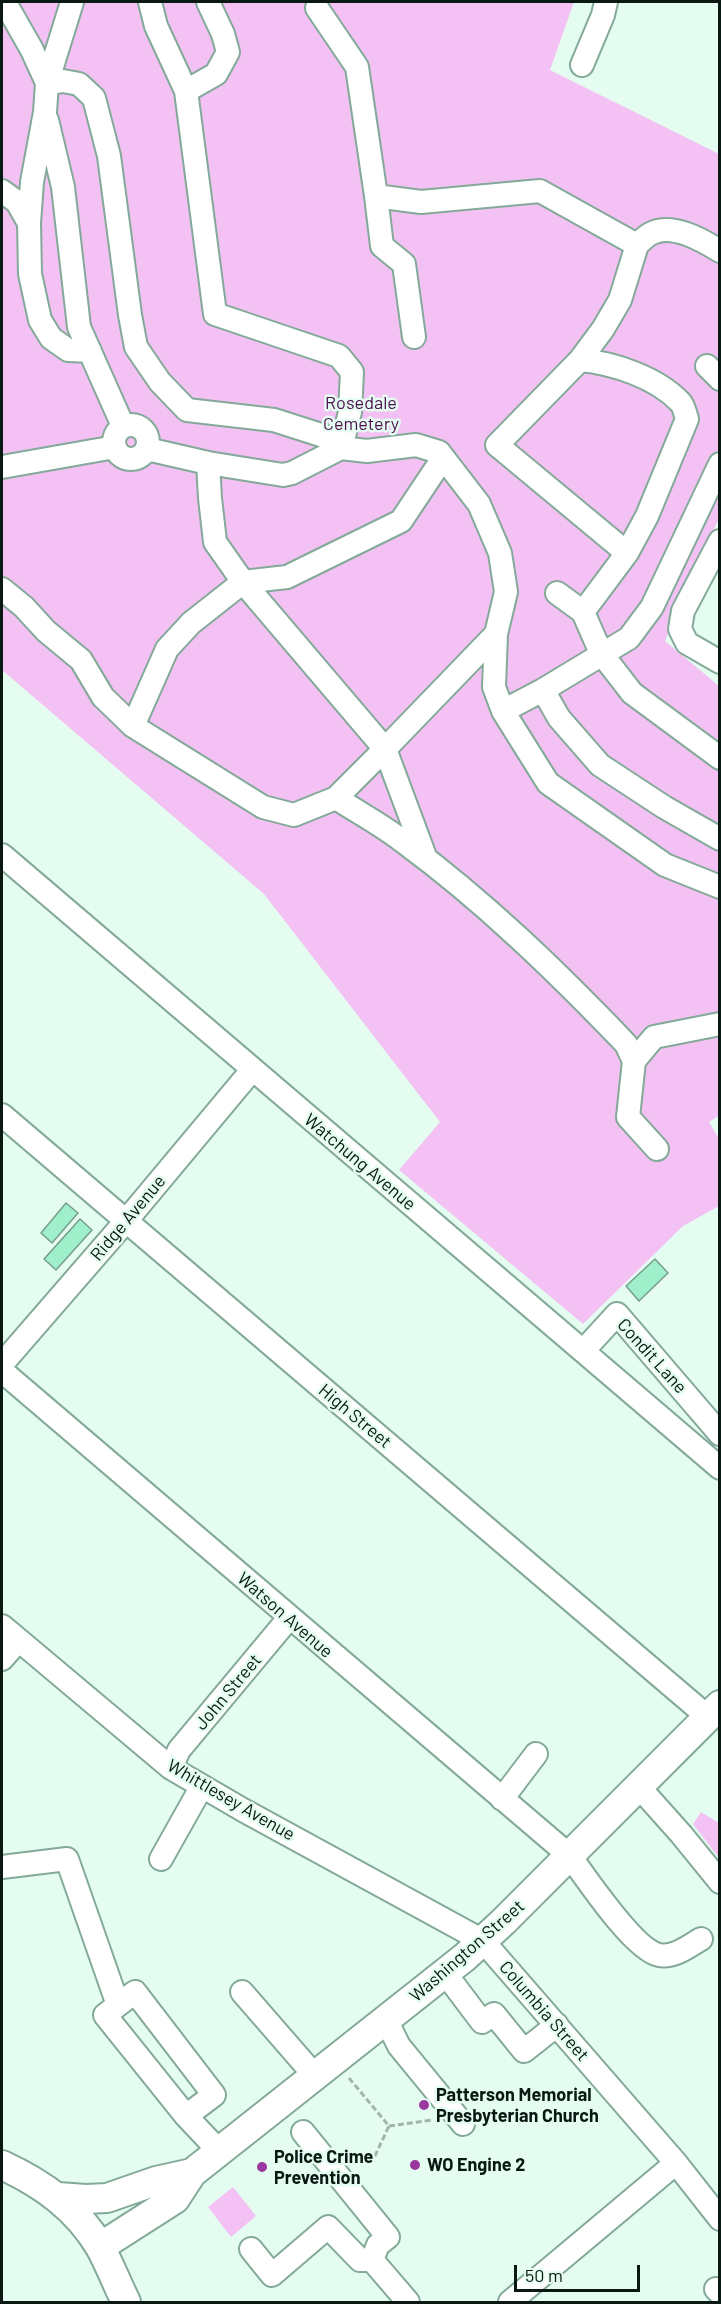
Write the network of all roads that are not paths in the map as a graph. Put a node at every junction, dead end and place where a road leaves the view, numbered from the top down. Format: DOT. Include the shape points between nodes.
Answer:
graph roads {
  1 [pos="2,2"];
  2 [pos="72,2"];
  3 [pos="150,2"];
  4 [pos="208,2"];
  5 [pos="606,2"];
  6 [pos="317,8"];
  7 [pos="582,65"];
  8 [pos="47,83"];
  9 [pos="186,91"];
  10 [pos="45,112"];
  11 [pos="34,171"];
  12 [pos="2,185"];
  13 [pos="2,191"];
  14 [pos="376,196"];
  15 [pos="29,223"];
  16 [pos="637,245"];
  17 [pos="720,251"];
  18 [pos="414,337"];
  19 [pos="90,351"];
  20 [pos="580,360"];
  21 [pos="119,437"];
  22 [pos="341,448"];
  23 [pos="443,458"];
  24 [pos="208,463"];
  25 [pos="720,464"];
  26 [pos="2,467"];
  27 [pos="720,541"];
  28 [pos="627,553"];
  29 [pos="243,582"];
  30 [pos="2,589"];
  31 [pos="557,593"];
  32 [pos="583,612"];
  33 [pos="496,634"];
  34 [pos="601,653"];
  35 [pos="720,662"];
  36 [pos="543,690"];
  37 [pos="503,711"];
  38 [pos="133,726"];
  39 [pos="385,749"];
  40 [pos="720,758"];
  41 [pos="336,798"];
  42 [pos="720,839"];
  43 [pos="2,855"];
  44 [pos="426,859"];
  45 [pos="720,888"];
  46 [pos="720,1024"];
  47 [pos="634,1061"];
  48 [pos="252,1070"];
  49 [pos="2,1115"];
  50 [pos="657,1149"];
  51 [pos="126,1221"];
  52 [pos="584,1351"];
  53 [pos="2,1364"];
  54 [pos="2,1371"];
  55 [pos="720,1434"];
  56 [pos="720,1468"];
  57 [pos="289,1618"];
  58 [pos="10,1633"];
  59 [pos="2,1659"];
  60 [pos="714,1711"];
  61 [pos="536,1754"];
  62 [pos="171,1768"];
  63 [pos="202,1786"];
  64 [pos="639,1787"];
  65 [pos="502,1799"];
  66 [pos="570,1856"];
  67 [pos="161,1859"];
  68 [pos="2,1867"];
  69 [pos="720,1882"];
  70 [pos="701,1939"];
  71 [pos="483,1941"];
  72 [pos="445,1973"];
  73 [pos="242,1992"];
  74 [pos="118,2005"];
  75 [pos="386,2020"];
  76 [pos="556,2025"];
  77 [pos="315,2076"];
  78 [pos="186,2116"];
  79 [pos="463,2124"];
  80 [pos="303,2132"];
  81 [pos="219,2151"];
  82 [pos="676,2163"];
  83 [pos="6,2164"];
  84 [pos="192,2173"];
  85 [pos="58,2196"];
  86 [pos="720,2219"];
  87 [pos="100,2247"];
  88 [pos="251,2249"];
  89 [pos="372,2260"];
  90 [pos="126,2302"];
  91 [pos="408,2302"];
  92 [pos="510,2302"];
  1 -- 8 [label="street" via="8,6"];
  2 -- 8 [label="street"];
  3 -- 9 [label="street" via="156,26"];
  4 -- 9 [label="street" via="228,52 216,74"];
  5 -- 7 [label="street"];
  6 -- 14 [label="street" via="357,67"];
  8 -- 10 [label="street"];
  8 -- 22 [label="street" via="79,84 94,98 109,156 136,346 159,382 187,410 274,420 324,436"];
  9 -- 22 [label="street" via="215,314 339,356 352,372 350,412"];
  10 -- 11 [label="street"];
  10 -- 19 [label="street" via="63,187 79,327"];
  11 -- 12 [label="street"];
  11 -- 15 [label="street"];
  13 -- 15 [label="street" via="17,202"];
  14 -- 16 [label="street" via="421,202 540,191"];
  14 -- 18 [label="street" via="382,246 404,264"];
  15 -- 19 [label="street" via="30,274 40,320 51,339 68,350"];
  16 -- 17 [label="street" via="653,232 673,230 701,239"];
  16 -- 20 [label="street" via="620,300"];
  19 -- 21 [label="street"];
  20 -- 28 [label="street" via="640,376 682,404 687,419 647,516"];
  20 -- 28 [label="street" via="497,445"];
  21 -- 24 [label="street" via="122,456 128,459 139,457 147,449"];
  21 -- 26 [label="street"];
  22 -- 23 [label="street" via="367,450 416,445 439,452"];
  22 -- 24 [label="street" via="283,475"];
  23 -- 29 [label="street" via="401,520 287,577"];
  23 -- 33 [label="street" via="479,504 500,552 506,592"];
  24 -- 29 [label="street" via="215,542"];
  25 -- 34 [label="street" via="652,607 628,638"];
  27 -- 35 [label="street" via="683,611 680,629 687,644"];
  28 -- 32 [label="street"];
  29 -- 38 [label="street" via="191,623 167,650"];
  29 -- 39 [label="street"];
  30 -- 38 [label="street" via="81,660 103,697"];
  31 -- 32 [label="street"];
  32 -- 34 [label="street"];
  33 -- 37 [label="street" via="494,687"];
  33 -- 39 [label="street"];
  34 -- 36 [label="street"];
  34 -- 40 [label="street" via="632,693"];
  36 -- 37 [label="street"];
  36 -- 42 [label="street" via="559,718 600,765"];
  37 -- 45 [label="street" via="548,783 665,865"];
  38 -- 41 [label="street" via="263,807 294,814"];
  39 -- 41 [label="street"];
  39 -- 44 [label="street"];
  41 -- 44 [label="street"];
  43 -- 48 [label="street, Watchung Avenue"];
  44 -- 47 [label="street" via="467,890 548,966 626,1044"];
  46 -- 47 [label="street" via="654,1037"];
  47 -- 50 [label="street" via="628,1117"];
  48 -- 51 [label="street, Ridge Avenue"];
  48 -- 52 [label="street, Watchung Avenue"];
  49 -- 51 [label="street, High Street"];
  51 -- 53 [label="street, Ridge Avenue"];
  51 -- 60 [label="street, High Street"];
  52 -- 55 [label="street, Condit Lane" via="617,1314"];
  52 -- 56 [label="street, Watchung Avenue"];
  54 -- 57 [label="street, Watson Avenue"];
  57 -- 62 [label="street, John Street" via="180,1750"];
  57 -- 65 [label="street, Watson Avenue"];
  58 -- 59 [label="street"];
  58 -- 62 [label="street, Whittlesey Avenue"];
  60 -- 64 [label="main road, Washington Street"];
  61 -- 65 [label="street"];
  62 -- 63 [label="street, Whittlesey Avenue"];
  63 -- 67 [label="street"];
  63 -- 71 [label="street, Whittlesey Avenue"];
  64 -- 66 [label="main road, Washington Street"];
  64 -- 69 [label="street"];
  65 -- 66 [label="street, Watson Avenue"];
  66 -- 70 [label="street, Watson Avenue" via="647,1950 673,1954"];
  66 -- 71 [label="main road, Washington Street"];
  68 -- 74 [label="street" via="67,1859"];
  71 -- 72 [label="main road, Washington Street"];
  71 -- 76 [label="street, Columbia Street"];
  72 -- 75 [label="main road, Washington Street"];
  72 -- 76 [label="street" via="482,2022 494,2014 524,2051"];
  73 -- 77 [label="street"];
  74 -- 78 [label="street" via="105,2015"];
  74 -- 78 [label="street" via="135,1992 214,2094"];
  75 -- 77 [label="main road, Washington Street"];
  75 -- 79 [label="street" via="399,2046"];
  76 -- 82 [label="street, Columbia Street"];
  77 -- 81 [label="main road, Washington Street"];
  78 -- 81 [label="street"];
  80 -- 89 [label="street" via="388,2237 378,2245"];
  81 -- 84 [label="main road, Washington Street"];
  82 -- 86 [label="street, Columbia Street"];
  82 -- 92 [label="street"];
  83 -- 85 [label="main road"];
  84 -- 85 [label="main road, Washington Street" via="107,2198"];
  84 -- 87 [label="main road, Washington Street" via="175,2199"];
  85 -- 87 [label="main road"];
  87 -- 90 [label="main road"];
  88 -- 89 [label="street" via="272,2275 328,2227 360,2260"];
  89 -- 91 [label="street"];
}
